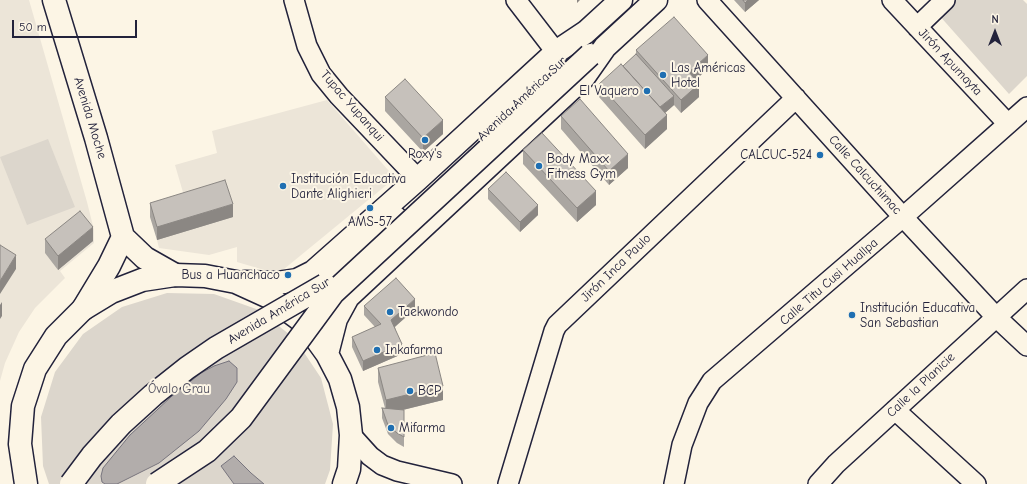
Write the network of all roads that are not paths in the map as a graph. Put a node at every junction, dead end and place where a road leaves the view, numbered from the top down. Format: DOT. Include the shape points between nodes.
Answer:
graph roads {
  1 [pos="54,0"];
  2 [pos="294,0"];
  3 [pos="516,0"];
  4 [pos="621,0"];
  5 [pos="656,0"];
  6 [pos="707,0"];
  7 [pos="892,0"];
  8 [pos="945,0"];
  9 [pos="917,27"];
  10 [pos="590,45"];
  11 [pos="556,52"];
  12 [pos="796,98"];
  13 [pos="1027,107"];
  14 [pos="1008,124"];
  15 [pos="418,179"];
  16 [pos="903,218"];
  17 [pos="123,237"];
  18 [pos="174,275"];
  19 [pos="236,282"];
  20 [pos="1027,289"];
  21 [pos="83,309"];
  22 [pos="996,317"];
  23 [pos="1027,346"];
  24 [pos="327,354"];
  25 [pos="896,410"];
  26 [pos="351,436"];
  27 [pos="25,483"];
  28 [pos="71,484"];
  29 [pos="157,484"];
  30 [pos="344,484"];
  31 [pos="452,484"];
  32 [pos="508,484"];
  33 [pos="674,484"];
  34 [pos="818,484"];
  35 [pos="976,484"];
  1 -- 17 [label="main road, Avenida Moche"];
  2 -- 15 [label="street, Tupac Yupanqui" via="307,46 321,74"];
  3 -- 11 [label="street"];
  4 -- 10 [label="main road, Avenida América Sur"];
  5 -- 10 [label="main road, Avenida América Sur"];
  6 -- 12 [label="street, Calle Calcuchimac"];
  7 -- 9 [label="street, Jirón Apumayta"];
  8 -- 9 [label="street"];
  9 -- 14 [label="street, Jirón Apumayta"];
  10 -- 11 [label="main road, Avenida América Sur"];
  10 -- 24 [label="main road, Avenida América Sur" via="584,77 348,298 336,319"];
  10 -- 28 [label="main road, Avenida América Sur, bridge" via="326,285 216,348 181,372 121,424"];
  10 -- 29 [label="main road, Avenida América Sur, bridge" via="333,292 240,418 207,452"];
  11 -- 15 [label="main road, Avenida América Sur"];
  12 -- 16 [label="street, Calle Calcuchimac"];
  12 -- 32 [label="street, Jirón Inca Paulo" via="557,325"];
  13 -- 14 [label="street, Calle Titu Cusi Huallpa"];
  14 -- 16 [label="street, Calle Titu Cusi Huallpa"];
  15 -- 19 [label="main road, Avenida América Sur" via="313,272 297,280 277,283"];
  16 -- 22 [label="street, Calle Calcuchimac"];
  16 -- 33 [label="street, Calle Titu Cusi Huallpa" via="712,381 698,403 682,445"];
  17 -- 18 [label="main road, Avenida Moche" via="144,258"];
  17 -- 21 [label="main road"];
  18 -- 19 [label="main road" via="205,276"];
  18 -- 21 [label="main road" via="142,280 111,292"];
  19 -- 24 [label="main road" via="269,297 299,319"];
  20 -- 22 [label="street, Calle la Planicie"];
  21 -- 27 [label="main road" via="56,336 35,369 23,406 20,444"];
  22 -- 23 [label="street, Calle Calcuchimac"];
  22 -- 25 [label="street, Calle la Planicie"];
  24 -- 26 [label="main road" via="340,379 348,407"];
  25 -- 34 [label="street, Calle la Planicie" via="836,464"];
  25 -- 35 [label="street"];
  26 -- 30 [label="main road" via="349,469"];
  26 -- 31 [label="street" via="382,465"];
}
